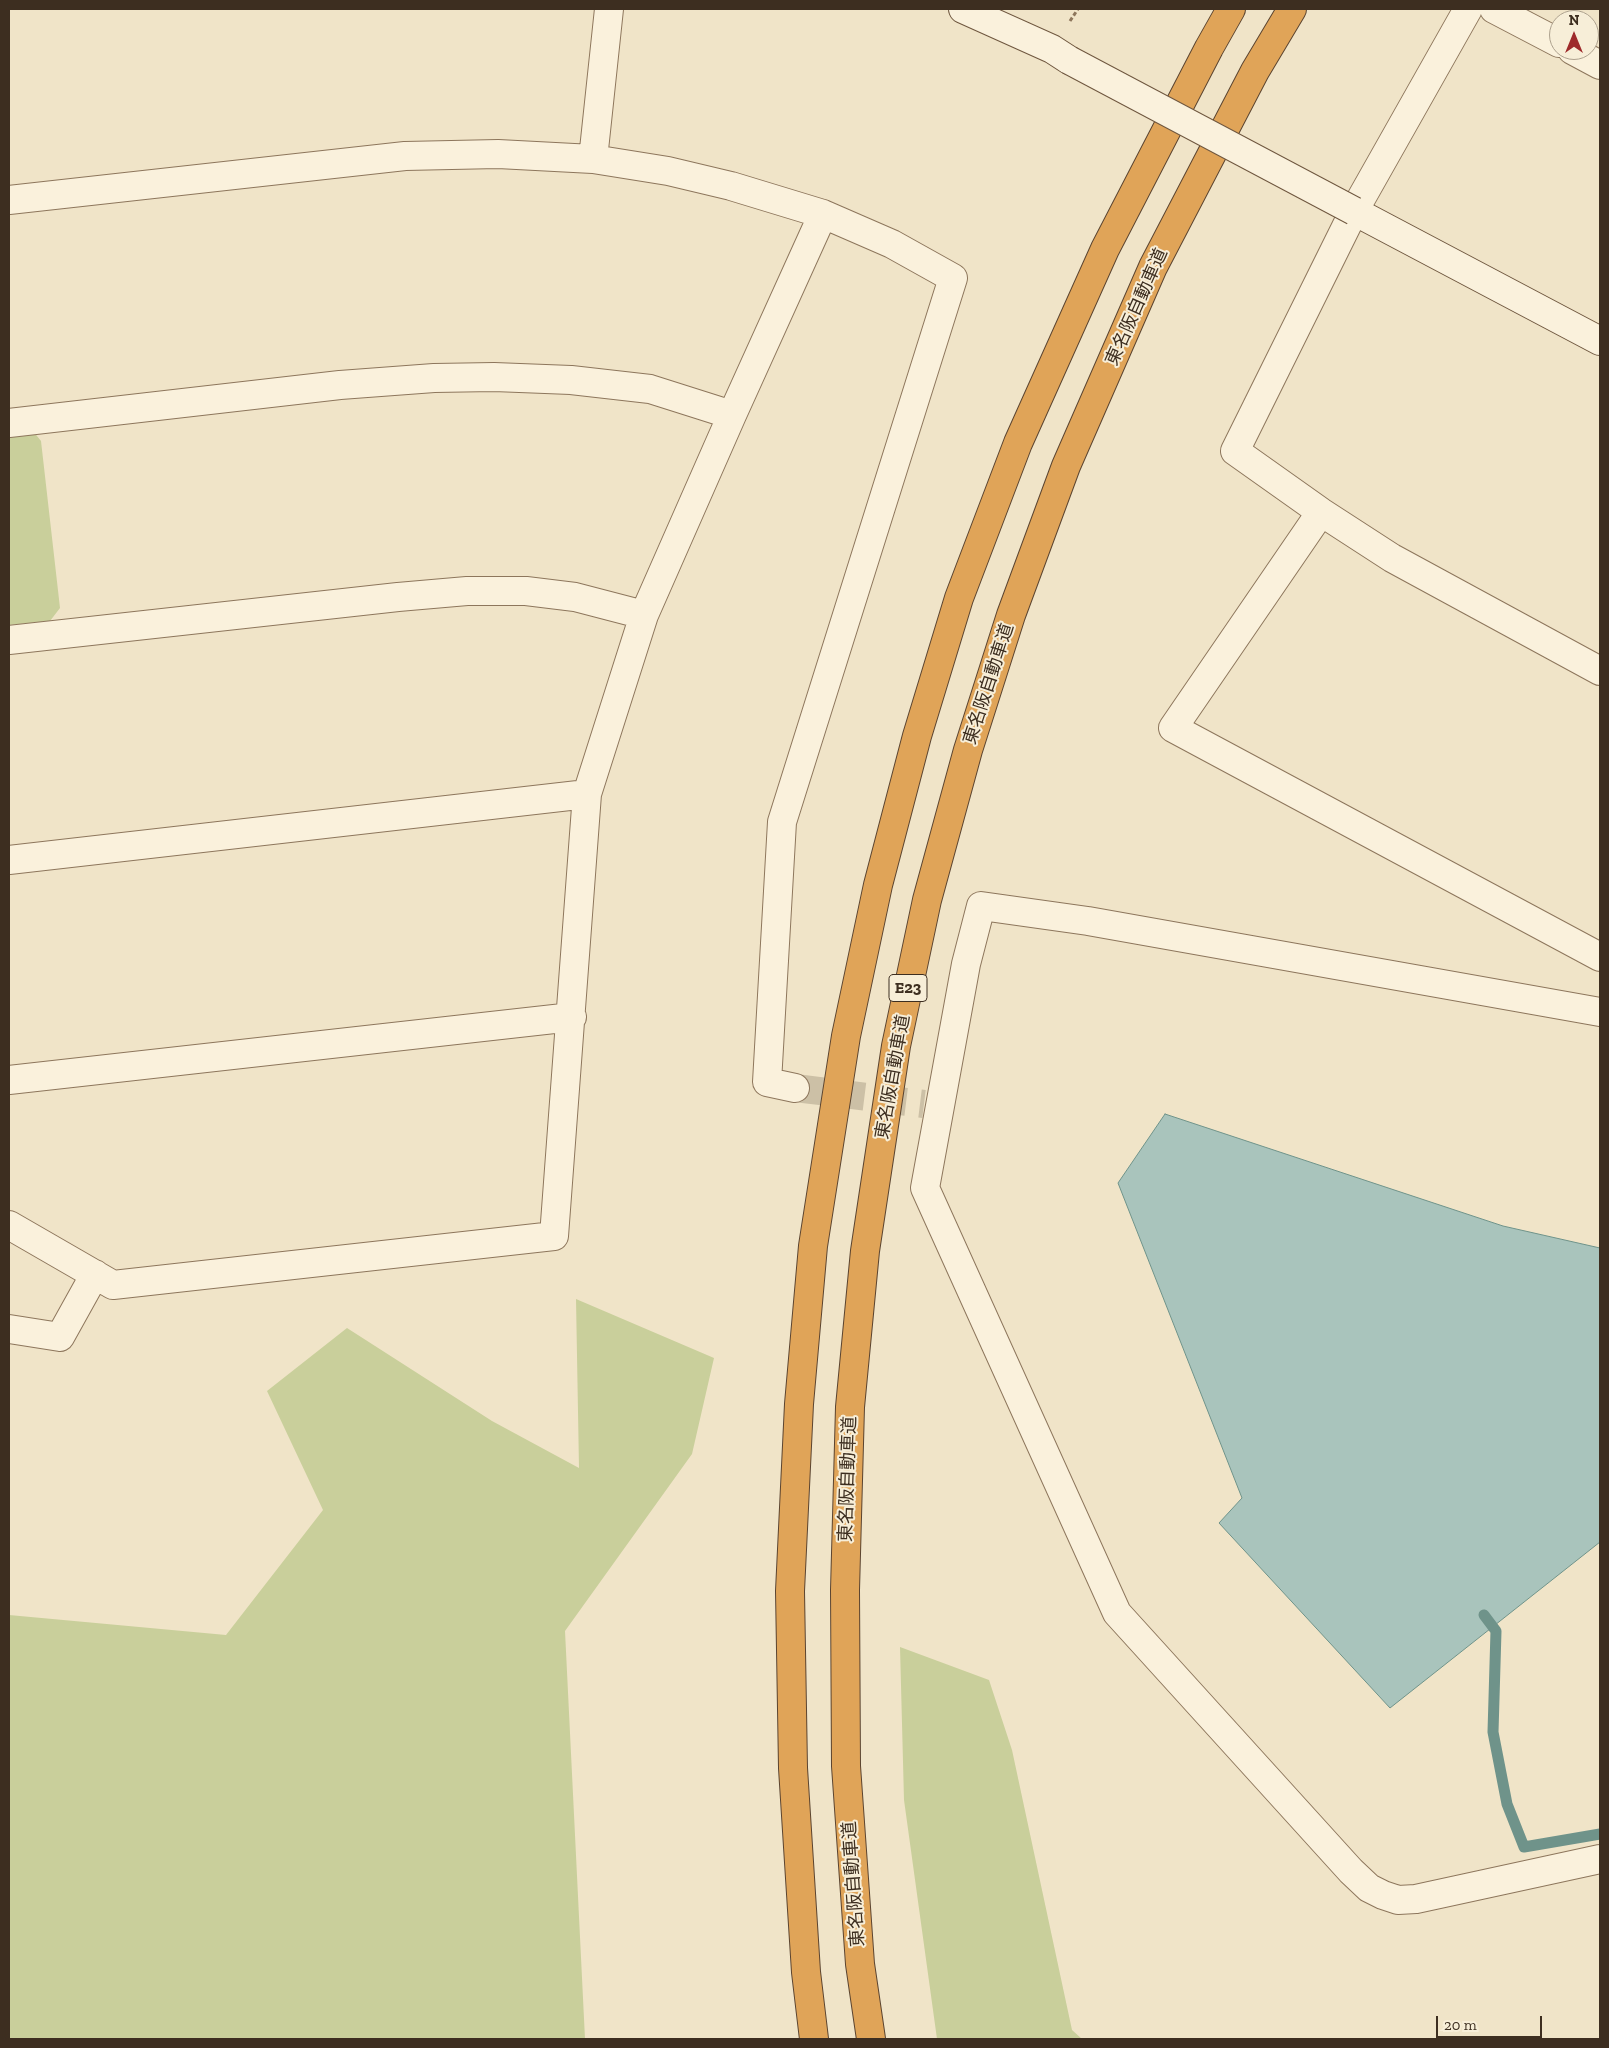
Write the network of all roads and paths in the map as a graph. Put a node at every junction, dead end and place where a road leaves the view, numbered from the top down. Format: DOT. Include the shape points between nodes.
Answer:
graph roads {
  1 [pos="609,9"];
  2 [pos="963,9"];
  3 [pos="1078,9"];
  4 [pos="1231,9"];
  5 [pos="1292,9"];
  6 [pos="1468,9"];
  7 [pos="1494,9"];
  8 [pos="1070,21"];
  9 [pos="1549,38"];
  10 [pos="593,159"];
  11 [pos="9,200"];
  12 [pos="1354,212"];
  13 [pos="823,214"];
  14 [pos="1600,341"];
  15 [pos="732,415"];
  16 [pos="9,423"];
  17 [pos="1321,512"];
  18 [pos="644,615"];
  19 [pos="9,640"];
  20 [pos="1600,671"];
  21 [pos="587,794"];
  22 [pos="9,860"];
  23 [pos="1600,957"];
  24 [pos="1600,1012"];
  25 [pos="572,1017"];
  26 [pos="9,1080"];
  27 [pos="795,1088"];
  28 [pos="9,1225"];
  29 [pos="95,1274"];
  30 [pos="9,1330"];
  31 [pos="1600,1859"];
  32 [pos="814,2039"];
  33 [pos="871,2039"];
  1 -- 10 [label="street"];
  2 -- 12 [label="street, bridge" via="1052,49"];
  3 -- 8 [label="path"];
  4 -- 32 [label="highway" via="1105,249 1014,452 959,598 917,736 878,885 846,1036 813,1246 799,1404 790,1591 793,1768 806,1972"];
  5 -- 33 [label="highway, 東名阪自動車道 / E23" via="1255,71 1153,268 1066,466 1011,615 968,750 927,900 896,1046 865,1251 850,1407 844,1590 846,1766 860,1964"];
  6 -- 12 [label="street"];
  7 -- 9 [label="street"];
  10 -- 11 [label="street" via="498,154 405,156"];
  10 -- 13 [label="street" via="668,171 731,186"];
  12 -- 14 [label="street"];
  12 -- 17 [label="street" via="1235,452"];
  13 -- 15 [label="street"];
  13 -- 27 [label="street" via="892,244 953,278 782,822 767,1082"];
  15 -- 16 [label="street" via="650,389 494,376 340,385"];
  15 -- 18 [label="street"];
  17 -- 20 [label="street" via="1392,558"];
  17 -- 23 [label="street" via="1173,728"];
  18 -- 19 [label="street" via="576,597 526,591 467,591"];
  18 -- 21 [label="street"];
  21 -- 22 [label="street"];
  21 -- 25 [label="street"];
  24 -- 31 [label="street" via="1088,921 981,906 932,1104 926,1188 1117,1612 1351,1871 1369,1888 1398,1900 1416,1899"];
  25 -- 26 [label="street"];
  25 -- 29 [label="street" via="554,1236 114,1285"];
  28 -- 29 [label="street"];
  29 -- 30 [label="street" via="60,1337"];
}
